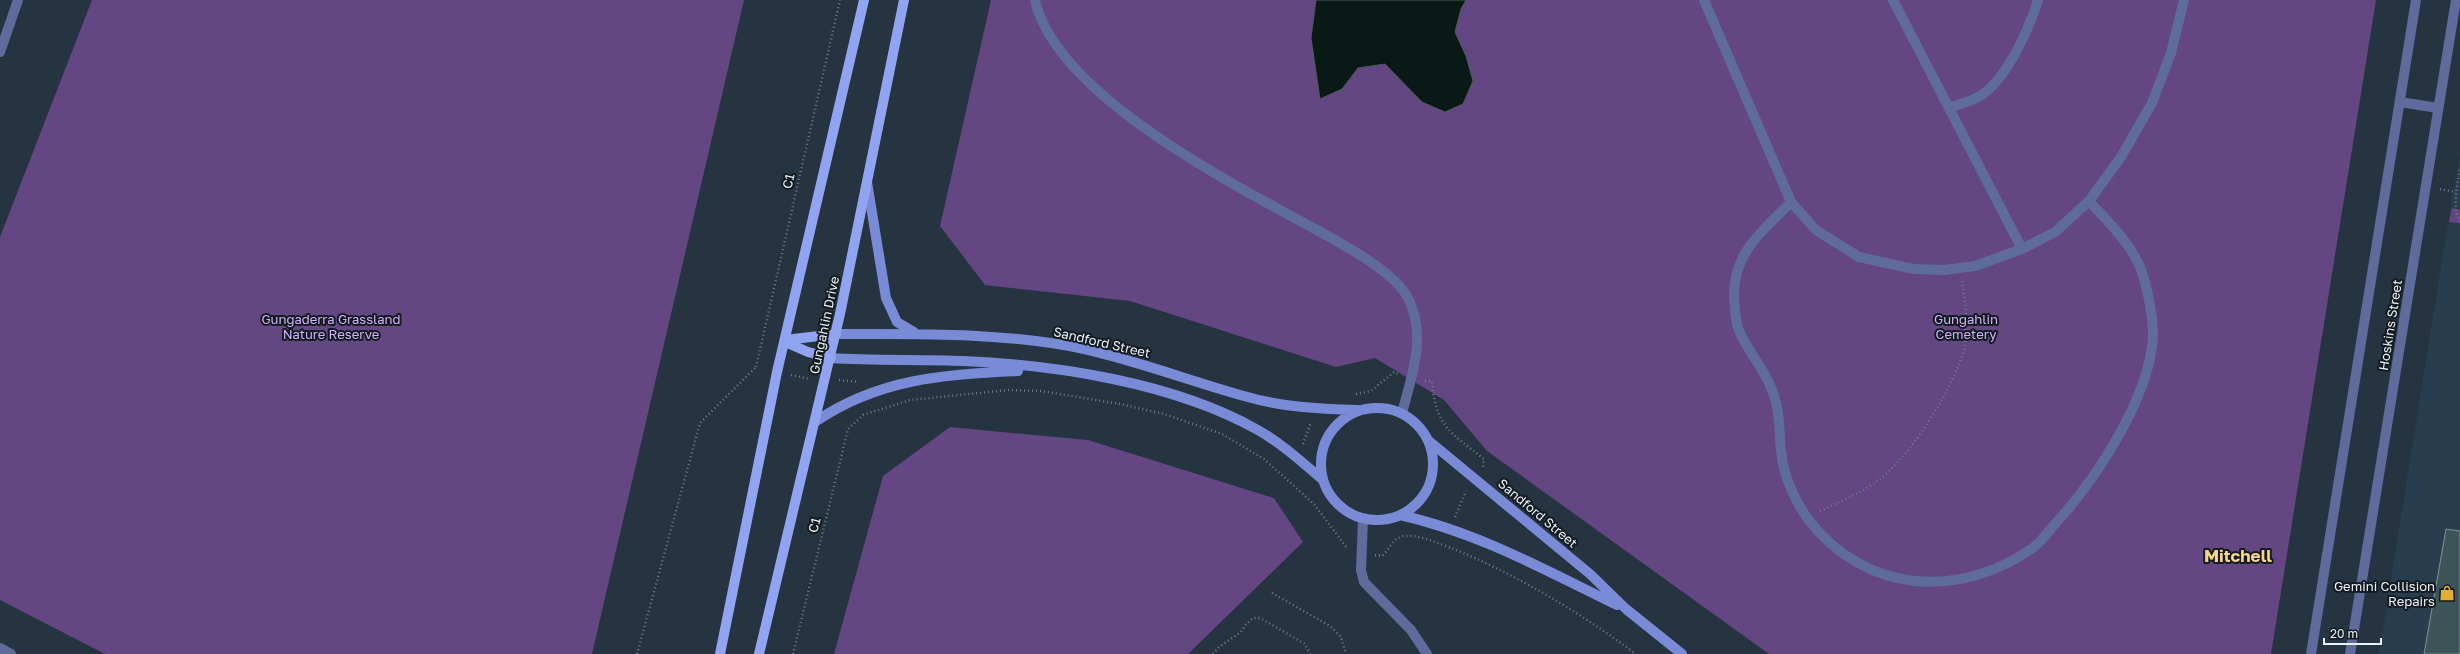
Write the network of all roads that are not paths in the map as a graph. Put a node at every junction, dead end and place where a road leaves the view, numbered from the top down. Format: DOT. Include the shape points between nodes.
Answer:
graph roads {
  1 [pos="18,0"];
  2 [pos="864,0"];
  3 [pos="904,0"];
  4 [pos="1035,0"];
  5 [pos="1704,0"];
  6 [pos="1892,0"];
  7 [pos="2038,0"];
  8 [pos="2184,0"];
  9 [pos="2416,0"];
  10 [pos="2456,0"];
  11 [pos="0,52"];
  12 [pos="2400,102"];
  13 [pos="1949,108"];
  14 [pos="2438,108"];
  15 [pos="866,178"];
  16 [pos="1792,202"];
  17 [pos="2089,202"];
  18 [pos="2022,249"];
  19 [pos="836,334"];
  20 [pos="923,334"];
  21 [pos="785,341"];
  22 [pos="830,358"];
  23 [pos="1060,371"];
  24 [pos="1358,410"];
  25 [pos="1402,413"];
  26 [pos="815,422"];
  27 [pos="1429,441"];
  28 [pos="1323,480"];
  29 [pos="1400,515"];
  30 [pos="1363,518"];
  31 [pos="1626,609"];
  32 [pos="0,648"];
  33 [pos="11,654"];
  34 [pos="720,654"];
  35 [pos="759,654"];
  36 [pos="1427,654"];
  37 [pos="1682,654"];
  38 [pos="2311,654"];
  39 [pos="2350,654"];
  1 -- 11 [label="street"];
  2 -- 21 [label="main road"];
  3 -- 15 [label="main road, Gungahlin Drive"];
  4 -- 25 [label="street" via="1044,25 1077,73 1142,127 1221,178 1349,248 1394,281 1407,297 1415,317 1418,337 1416,363"];
  5 -- 16 [label="street"];
  6 -- 13 [label="street"];
  7 -- 13 [label="street" via="2022,42 1997,80 1983,95"];
  8 -- 17 [label="street" via="2171,53 2152,103 2121,157"];
  9 -- 12 [label="street, Hoskins Street"];
  10 -- 14 [label="street, Hoskins Street"];
  12 -- 14 [label="street"];
  12 -- 38 [label="street, Hoskins Street"];
  13 -- 18 [label="street"];
  14 -- 39 [label="street, Hoskins Street"];
  15 -- 19 [label="main road, Gungahlin Drive"];
  15 -- 20 [label="main road" via="888,306 901,325"];
  16 -- 17 [label="street" via="1750,244 1741,260 1734,285 1738,327 1753,356 1765,372 1775,398 1783,464 1796,500 1826,539 1862,564 1907,580 1936,583 1976,577 2006,565 2036,546 2068,510 2107,455 2142,385 2153,334 2142,272 2125,242"];
  16 -- 18 [label="street" via="1816,230 1860,257 1914,269 1975,266"];
  17 -- 18 [label="street" via="2054,232"];
  19 -- 20 [label="main road, Sandford Street"];
  19 -- 21 [label="main road"];
  19 -- 22 [label="main road, Gungahlin Drive"];
  20 -- 24 [label="main road, Sandford Street" via="986,336 1082,349 1165,370 1244,397 1315,408"];
  21 -- 22 [label="main road"];
  21 -- 34 [label="main road"];
  22 -- 23 [label="main road" via="966,361"];
  22 -- 26 [label="main road, Gungahlin Drive"];
  23 -- 26 [label="main road" via="998,372 902,383 853,399"];
  23 -- 28 [label="main road" via="1115,380 1190,399 1257,430 1295,456"];
  24 -- 25 [label="main road" via="1380,407"];
  24 -- 28 [label="main road" via="1334,426 1326,438 1320,466"];
  25 -- 27 [label="main road" via="1418,424"];
  26 -- 35 [label="main road, Gungahlin Drive"];
  27 -- 29 [label="main road" via="1434,462 1430,484 1418,502"];
  27 -- 31 [label="main road, Sandford Street" via="1590,574"];
  28 -- 30 [label="main road" via="1338,505"];
  29 -- 30 [label="main road" via="1382,520"];
  29 -- 31 [label="main road, Sandford Street" via="1449,529 1537,566"];
  30 -- 36 [label="street" via="1361,570 1364,582 1411,630"];
  31 -- 37 [label="main road, Sandford Street"];
  32 -- 33 [label="street"];
}
